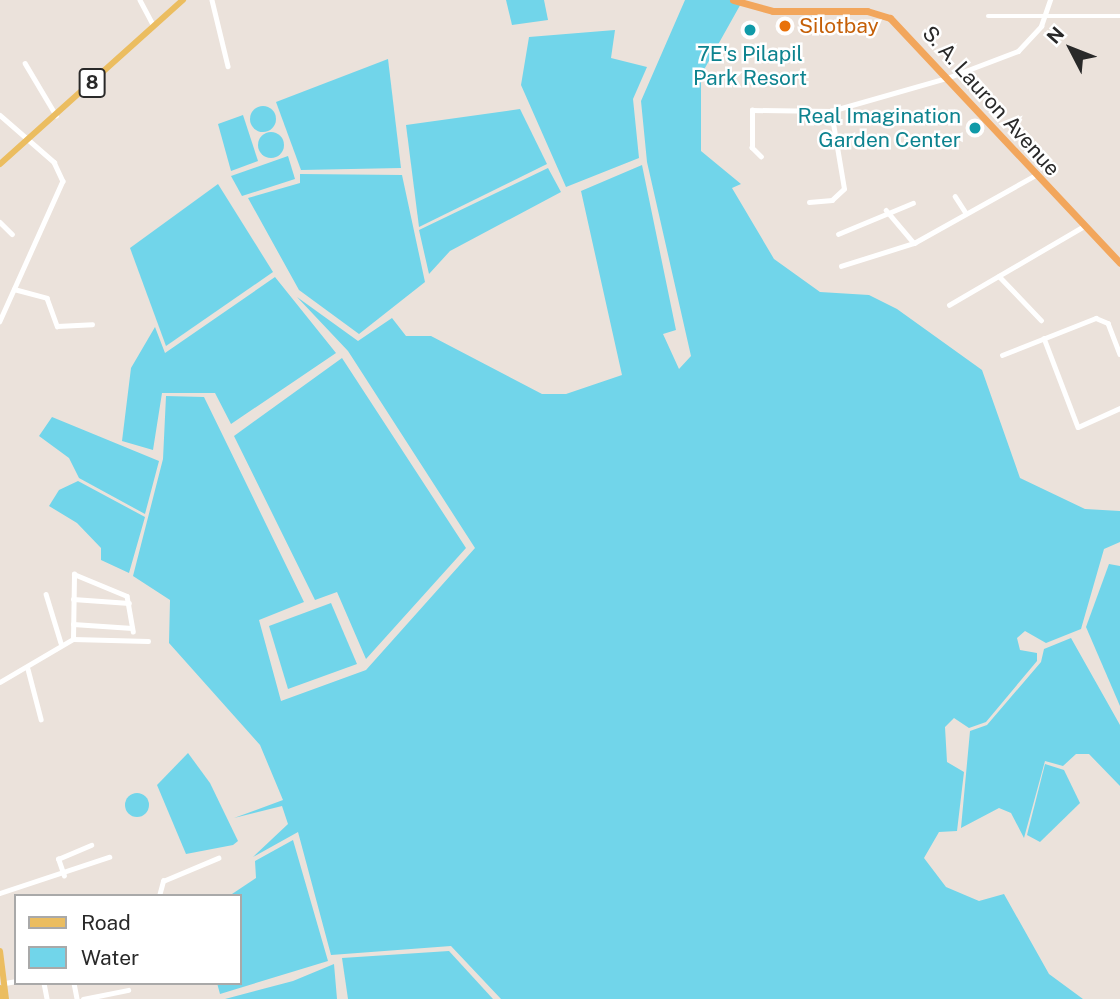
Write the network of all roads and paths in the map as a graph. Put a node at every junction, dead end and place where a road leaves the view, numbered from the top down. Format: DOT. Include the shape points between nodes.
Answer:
graph roads {
  1 [pos="140,0"];
  2 [pos="183,0"];
  3 [pos="212,0"];
  4 [pos="733,0"];
  5 [pos="1050,0"];
  6 [pos="1048,14"];
  7 [pos="988,16"];
  8 [pos="1120,16"];
  9 [pos="153,24"];
  10 [pos="25,63"];
  11 [pos="228,66"];
  12 [pos="947,78"];
  13 [pos="831,111"];
  14 [pos="0,115"];
  15 [pos="56,116"];
  16 [pos="28,140"];
  17 [pos="761,157"];
  18 [pos="0,164"];
  19 [pos="1034,176"];
  20 [pos="955,197"];
  21 [pos="809,202"];
  22 [pos="912,203"];
  23 [pos="886,210"];
  24 [pos="965,213"];
  25 [pos="0,222"];
  26 [pos="1084,226"];
  27 [pos="12,234"];
  28 [pos="838,234"];
  29 [pos="914,243"];
  30 [pos="1120,263"];
  31 [pos="841,266"];
  32 [pos="999,276"];
  33 [pos="14,289"];
  34 [pos="949,304"];
  35 [pos="1041,320"];
  36 [pos="0,321"];
  37 [pos="92,324"];
  38 [pos="1044,338"];
  39 [pos="1120,354"];
  40 [pos="1002,355"];
  41 [pos="1120,408"];
  42 [pos="46,594"];
  43 [pos="73,599"];
  44 [pos="129,603"];
  45 [pos="73,624"];
  46 [pos="73,639"];
  47 [pos="148,641"];
  48 [pos="61,642"];
  49 [pos="28,669"];
  50 [pos="0,682"];
  51 [pos="41,719"];
  52 [pos="91,845"];
  53 [pos="109,857"];
  54 [pos="218,858"];
  55 [pos="64,876"];
  56 [pos="0,893"];
  57 [pos="160,894"];
  58 [pos="0,954"];
  59 [pos="2,986"];
  60 [pos="128,990"];
  61 [pos="105,997"];
  62 [pos="4,999"];
  63 [pos="83,999"];
  1 -- 9 [label="street"];
  2 -- 9 [label="main road, 8"];
  3 -- 11 [label="street"];
  4 -- 12 [label="highway, S. A. Lauron Avenue" via="746,6 879,13"];
  5 -- 6 [label="street"];
  6 -- 7 [label="street"];
  6 -- 8 [label="street"];
  6 -- 12 [label="street" via="1018,51"];
  9 -- 15 [label="main road, 8"];
  10 -- 15 [label="street"];
  12 -- 13 [label="street"];
  12 -- 19 [label="highway, S. A. Lauron Avenue"];
  13 -- 17 [label="street" via="752,110 752,148"];
  13 -- 21 [label="street" via="844,189 832,200"];
  14 -- 16 [label="street"];
  15 -- 16 [label="main road, 8"];
  16 -- 18 [label="main road, 8"];
  16 -- 33 [label="street" via="58,168 62,194"];
  19 -- 24 [label="street"];
  19 -- 26 [label="highway, S. A. Lauron Avenue"];
  20 -- 24 [label="street"];
  22 -- 23 [label="street"];
  23 -- 28 [label="street" via="862,228"];
  23 -- 29 [label="street"];
  24 -- 29 [label="street"];
  25 -- 27 [label="street"];
  26 -- 30 [label="highway, S. A. Lauron Avenue"];
  26 -- 32 [label="street"];
  29 -- 31 [label="street"];
  32 -- 34 [label="street"];
  32 -- 35 [label="street"];
  33 -- 36 [label="street"];
  33 -- 37 [label="street" via="47,298 57,326"];
  38 -- 39 [label="street" via="1103,318"];
  38 -- 40 [label="street"];
  38 -- 41 [label="street" via="1078,427"];
  42 -- 48 [label="street"];
  43 -- 44 [label="street"];
  43 -- 44 [label="street" via="74,574 127,596"];
  43 -- 45 [label="street"];
  44 -- 45 [label="street" via="132,630"];
  45 -- 46 [label="street"];
  46 -- 47 [label="street"];
  46 -- 48 [label="street"];
  48 -- 49 [label="street"];
  49 -- 50 [label="street"];
  49 -- 51 [label="street"];
  52 -- 55 [label="street" via="58,859"];
  53 -- 55 [label="street"];
  54 -- 57 [label="street" via="163,881"];
  55 -- 56 [label="street"];
  58 -- 59 [label="main road"];
  59 -- 62 [label="main road"];
  60 -- 61 [label="street"];
  61 -- 63 [label="street"];
}
